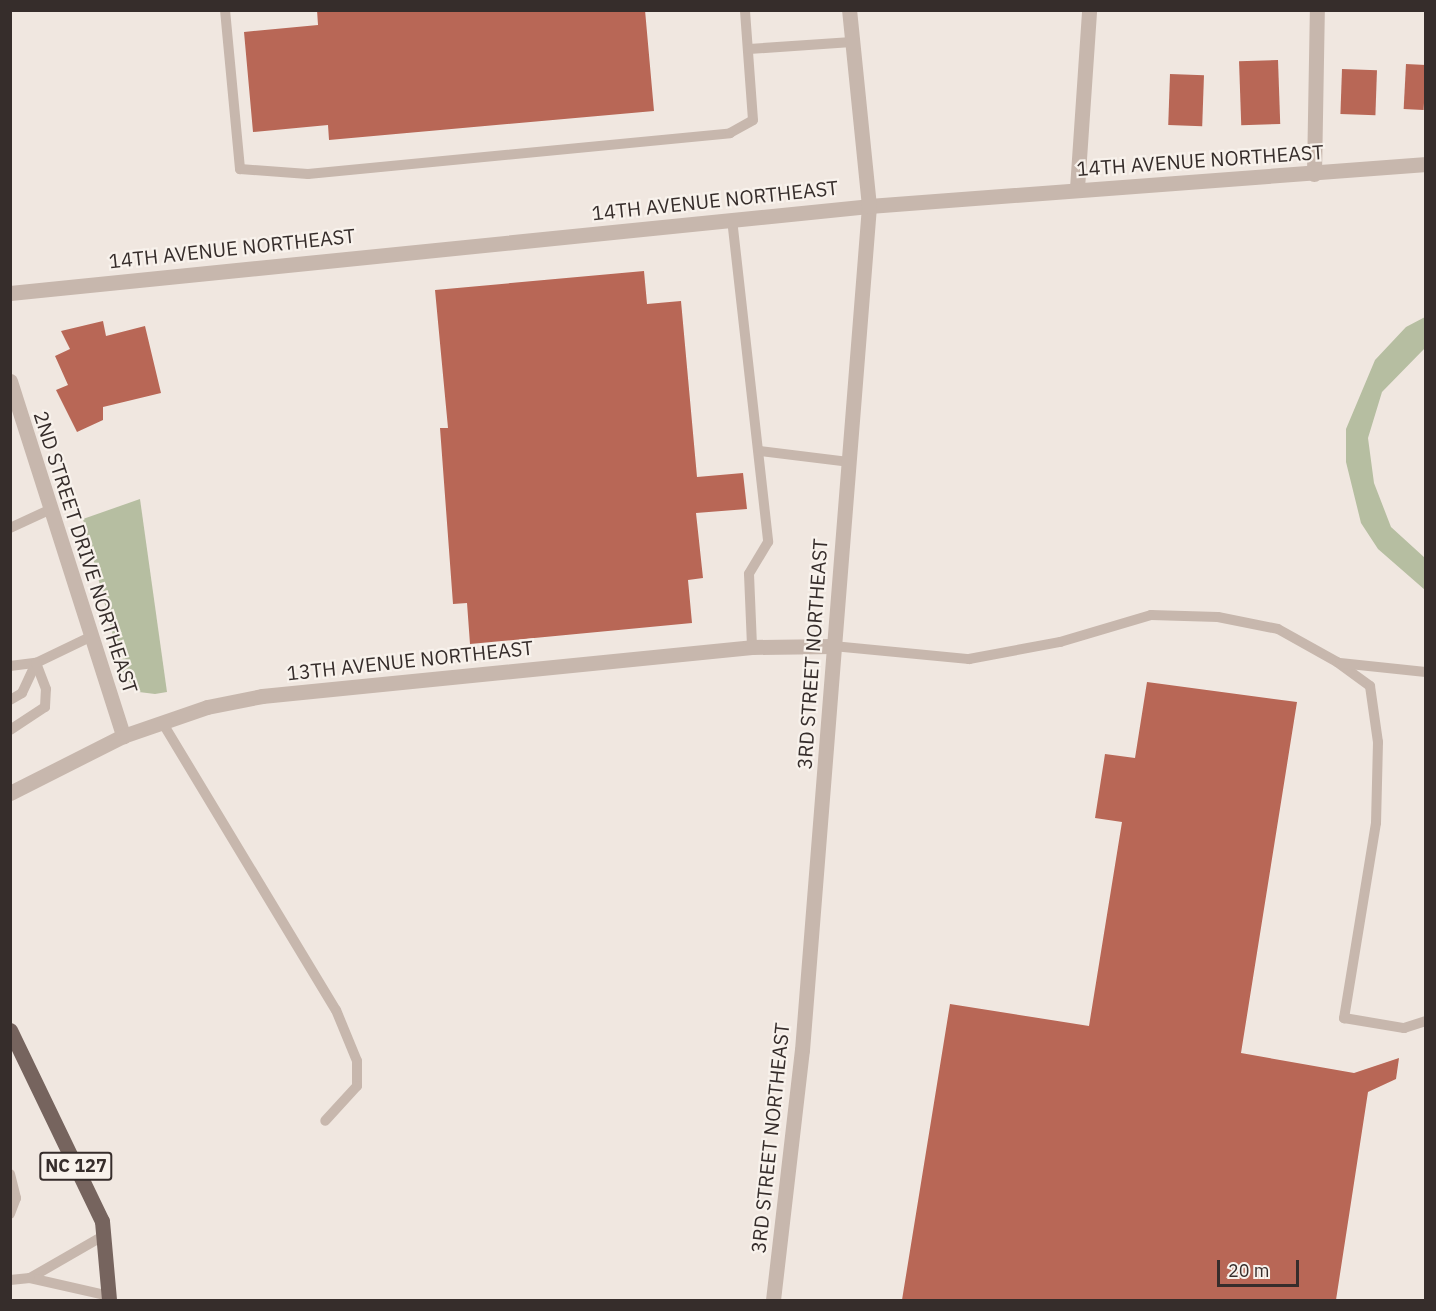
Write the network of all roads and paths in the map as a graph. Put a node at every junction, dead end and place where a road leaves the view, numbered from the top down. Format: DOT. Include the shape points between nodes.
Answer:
graph roads {
  1 [pos="225,10"];
  2 [pos="746,10"];
  3 [pos="849,10"];
  4 [pos="1089,10"];
  5 [pos="1317,10"];
  6 [pos="852,42"];
  7 [pos="749,48"];
  8 [pos="1425,164"];
  9 [pos="1314,174"];
  10 [pos="1077,188"];
  11 [pos="869,206"];
  12 [pos="732,219"];
  13 [pos="10,293"];
  14 [pos="10,381"];
  15 [pos="760,451"];
  16 [pos="850,462"];
  17 [pos="49,510"];
  18 [pos="10,528"];
  19 [pos="90,637"];
  20 [pos="833,646"];
  21 [pos="752,647"];
  22 [pos="1337,662"];
  23 [pos="36,663"];
  24 [pos="10,666"];
  25 [pos="1425,672"];
  26 [pos="10,700"];
  27 [pos="162,722"];
  28 [pos="10,730"];
  29 [pos="123,736"];
  30 [pos="10,794"];
  31 [pos="1425,1021"];
  32 [pos="10,1030"];
  33 [pos="325,1121"];
  34 [pos="10,1174"];
  35 [pos="10,1214"];
  36 [pos="103,1236"];
  37 [pos="30,1278"];
  38 [pos="10,1280"];
  39 [pos="109,1298"];
  40 [pos="773,1300"];
  1 -- 7 [label="lane" via="240,169 308,174 730,134 753,120"];
  2 -- 7 [label="lane"];
  3 -- 6 [label="street, 3RD STREET NORTHEAST"];
  4 -- 10 [label="street"];
  5 -- 9 [label="street"];
  6 -- 7 [label="lane"];
  6 -- 11 [label="street, 3RD STREET NORTHEAST"];
  8 -- 9 [label="street, 14TH AVENUE NORTHEAST"];
  9 -- 10 [label="street, 14TH AVENUE NORTHEAST"];
  10 -- 11 [label="street, 14TH AVENUE NORTHEAST"];
  11 -- 12 [label="street, 14TH AVENUE NORTHEAST"];
  11 -- 16 [label="street, 3RD STREET NORTHEAST"];
  12 -- 13 [label="street, 14TH AVENUE NORTHEAST"];
  12 -- 15 [label="lane"];
  14 -- 17 [label="street, 2ND STREET DRIVE NORTHEAST"];
  15 -- 16 [label="lane"];
  15 -- 21 [label="lane" via="768,542 749,574"];
  16 -- 20 [label="street, 3RD STREET NORTHEAST"];
  17 -- 18 [label="lane"];
  17 -- 19 [label="street, 2ND STREET DRIVE NORTHEAST"];
  19 -- 23 [label="lane"];
  19 -- 29 [label="street, 2ND STREET DRIVE NORTHEAST"];
  20 -- 21 [label="street, 13TH AVENUE NORTHEAST"];
  20 -- 22 [label="lane" via="969,659 1060,642 1151,615 1218,617 1278,629"];
  20 -- 40 [label="street, 3RD STREET NORTHEAST" via="802,1050"];
  21 -- 27 [label="street, 13TH AVENUE NORTHEAST" via="262,696"];
  22 -- 25 [label="lane"];
  22 -- 31 [label="lane" via="1370,686 1378,742 1376,823 1344,1018 1404,1028"];
  23 -- 24 [label="lane"];
  23 -- 26 [label="lane" via="22,693"];
  23 -- 28 [label="lane" via="46,689 45,707"];
  27 -- 29 [label="street, 13TH AVENUE NORTHEAST"];
  27 -- 33 [label="lane" via="336,1010 357,1061 357,1086"];
  29 -- 30 [label="street, 13TH AVENUE NORTHEAST"];
  32 -- 36 [label="main road, NC 127" via="102,1221"];
  34 -- 35 [label="lane" via="16,1198"];
  36 -- 37 [label="lane"];
  36 -- 39 [label="main road, NC 127"];
  37 -- 38 [label="lane"];
  37 -- 39 [label="lane"];
}
